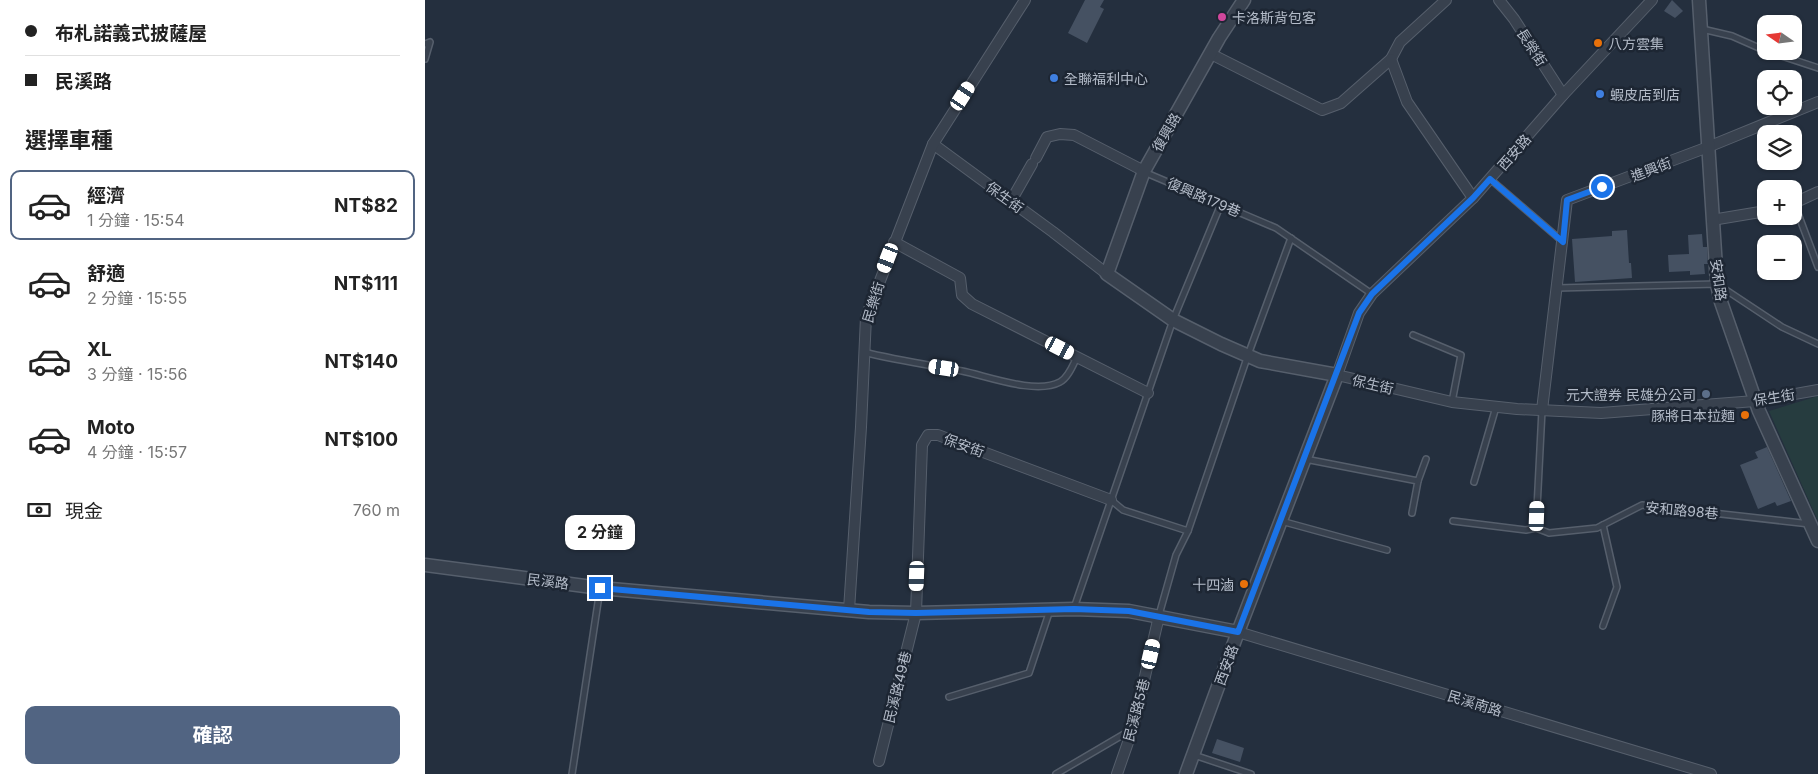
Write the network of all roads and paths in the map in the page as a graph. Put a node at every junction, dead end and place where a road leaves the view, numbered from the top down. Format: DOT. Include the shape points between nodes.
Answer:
graph roads {
  1 [pos="1025,0"];
  2 [pos="1244,0"];
  3 [pos="1446,0"];
  4 [pos="1499,0"];
  5 [pos="1652,0"];
  6 [pos="1699,0"];
  7 [pos="1699,28"];
  8 [pos="425,44"];
  9 [pos="1757,47"];
  10 [pos="1211,54"];
  11 [pos="425,59"];
  12 [pos="1391,60"];
  13 [pos="1794,60"];
  14 [pos="1818,68"];
  15 [pos="1563,95"];
  16 [pos="1818,102"];
  17 [pos="933,144"];
  18 [pos="1707,148"];
  19 [pos="1143,172"];
  20 [pos="1490,179"];
  21 [pos="1818,192"];
  22 [pos="1473,198"];
  23 [pos="1802,199"];
  24 [pos="1011,202"];
  25 [pos="1221,204"];
  26 [pos="1757,213"];
  27 [pos="1713,220"];
  28 [pos="1802,224"];
  29 [pos="1291,238"];
  30 [pos="894,242"];
  31 [pos="1563,242"];
  32 [pos="1818,267"];
  33 [pos="1107,274"];
  34 [pos="1717,284"];
  35 [pos="1557,288"];
  36 [pos="1372,294"];
  37 [pos="1173,320"];
  38 [pos="1413,335"];
  39 [pos="1818,344"];
  40 [pos="863,352"];
  41 [pos="1248,355"];
  42 [pos="1077,357"];
  43 [pos="1337,375"];
  44 [pos="1818,390"];
  45 [pos="1148,393"];
  46 [pos="1755,401"];
  47 [pos="1452,402"];
  48 [pos="1496,407"];
  49 [pos="1543,410"];
  50 [pos="1304,459"];
  51 [pos="1426,459"];
  52 [pos="1418,481"];
  53 [pos="1474,482"];
  54 [pos="1111,500"];
  55 [pos="1412,513"];
  56 [pos="1280,521"];
  57 [pos="1453,521"];
  58 [pos="1810,524"];
  59 [pos="1603,525"];
  60 [pos="1536,528"];
  61 [pos="1188,531"];
  62 [pos="1818,541"];
  63 [pos="1387,550"];
  64 [pos="425,565"];
  65 [pos="600,588"];
  66 [pos="1074,609"];
  67 [pos="849,610"];
  68 [pos="1050,610"];
  69 [pos="916,613"];
  70 [pos="1159,616"];
  71 [pos="1603,626"];
  72 [pos="1238,632"];
  73 [pos="949,697"];
  74 [pos="1133,728"];
  75 [pos="1193,755"];
  76 [pos="879,762"];
  77 [pos="572,774"];
  78 [pos="1057,774"];
  79 [pos="1117,774"];
  80 [pos="1186,774"];
  81 [pos="1251,774"];
  82 [pos="1711,774"];
  1 -- 17 [label="street, 民樂街"];
  2 -- 10 [label="street, 復興路"];
  3 -- 12 [label="street" via="1400,42"];
  4 -- 15 [label="street, 長榮街"];
  5 -- 15 [label="street, 西安路"];
  6 -- 7 [label="street, 安和路"];
  7 -- 9 [label="lane" via="1732,36"];
  7 -- 18 [label="street, 安和路"];
  8 -- 11 [label="lane" via="430,42"];
  10 -- 12 [label="street" via="1322,110 1341,103"];
  10 -- 19 [label="street, 復興路"];
  12 -- 22 [label="street" via="1407,102"];
  13 -- 14 [label="lane"];
  15 -- 20 [label="street, 西安路"];
  16 -- 18 [label="street, 進興街"];
  17 -- 24 [label="street, 保生街"];
  17 -- 30 [label="street, 民樂街"];
  18 -- 27 [label="street, 安和路"];
  18 -- 31 [label="street, 進興街" via="1567,200"];
  19 -- 24 [label="street, 復興路179巷" via="1074,135 1060,134 1047,137"];
  19 -- 25 [label="lane, 復興路179巷"];
  19 -- 33 [label="street, 復興路"];
  20 -- 22 [label="street, 西安路"];
  20 -- 31 [label="lane"];
  21 -- 23 [label="street"];
  22 -- 36 [label="street, 西安路"];
  24 -- 33 [label="street, 保生街"];
  25 -- 29 [label="lane, 復興路179巷"];
  25 -- 37 [label="lane"];
  26 -- 27 [label="street"];
  27 -- 34 [label="street, 安和路"];
  28 -- 32 [label="lane"];
  29 -- 36 [label="lane, 復興路179巷"];
  29 -- 41 [label="lane"];
  30 -- 40 [label="street, 民樂街" via="866,317"];
  30 -- 42 [label="street" via="960,278 961,295 972,304"];
  31 -- 35 [label="street, 進興街"];
  33 -- 37 [label="street, 保生街"];
  34 -- 35 [label="lane"];
  34 -- 39 [label="lane" via="1783,328"];
  34 -- 46 [label="street, 安和路"];
  35 -- 49 [label="street, 進興街"];
  36 -- 43 [label="street, 西安路" via="1359,313"];
  37 -- 41 [label="street, 保生街"];
  37 -- 45 [label="lane"];
  38 -- 47 [label="lane" via="1461,355"];
  40 -- 42 [label="lane" via="1019,385 1051,385 1061,381"];
  40 -- 67 [label="street, 民樂街" via="861,437"];
  41 -- 43 [label="street, 保生街" via="1260,361"];
  41 -- 61 [label="lane"];
  42 -- 45 [label="street"];
  43 -- 47 [label="street, 保生街"];
  43 -- 50 [label="street, 西安路"];
  44 -- 46 [label="street, 保生街"];
  45 -- 54 [label="lane"];
  46 -- 49 [label="street, 保生街" via="1601,413"];
  46 -- 58 [label="street, 安和路"];
  47 -- 48 [label="street, 保生街"];
  48 -- 49 [label="street, 保生街"];
  48 -- 53 [label="lane"];
  49 -- 60 [label="lane"];
  50 -- 52 [label="lane"];
  50 -- 56 [label="street, 西安路"];
  51 -- 52 [label="lane"];
  52 -- 55 [label="lane"];
  54 -- 61 [label="lane" via="1123,510"];
  54 -- 66 [label="lane"];
  54 -- 69 [label="street, 保安街" via="938,435 928,436 922,445"];
  56 -- 63 [label="lane"];
  56 -- 72 [label="street, 西安路"];
  57 -- 60 [label="lane, 安和路98巷" via="1526,530"];
  58 -- 59 [label="lane, 安和路98巷" via="1642,505"];
  58 -- 62 [label="street, 安和路"];
  59 -- 60 [label="lane, 安和路98巷" via="1549,533"];
  59 -- 71 [label="lane" via="1617,587"];
  61 -- 70 [label="lane" via="1176,555"];
  64 -- 65 [label="street, 民溪路"];
  65 -- 67 [label="street, 民溪路"];
  65 -- 77 [label="lane"];
  66 -- 68 [label="street, 民溪路"];
  66 -- 70 [label="street, 民溪路" via="1129,611"];
  67 -- 69 [label="street, 民溪路"];
  68 -- 69 [label="street, 民溪路"];
  68 -- 73 [label="lane" via="1029,673"];
  69 -- 76 [label="street, 民溪路49巷"];
  70 -- 72 [label="street, 民溪路"];
  70 -- 74 [label="street, 民溪路5巷"];
  72 -- 75 [label="street, 西安路"];
  72 -- 82 [label="street, 民溪南路"];
  74 -- 78 [label="lane"];
  74 -- 79 [label="street, 民溪路5巷"];
  75 -- 80 [label="street, 西安路"];
  75 -- 81 [label="lane"];
}
